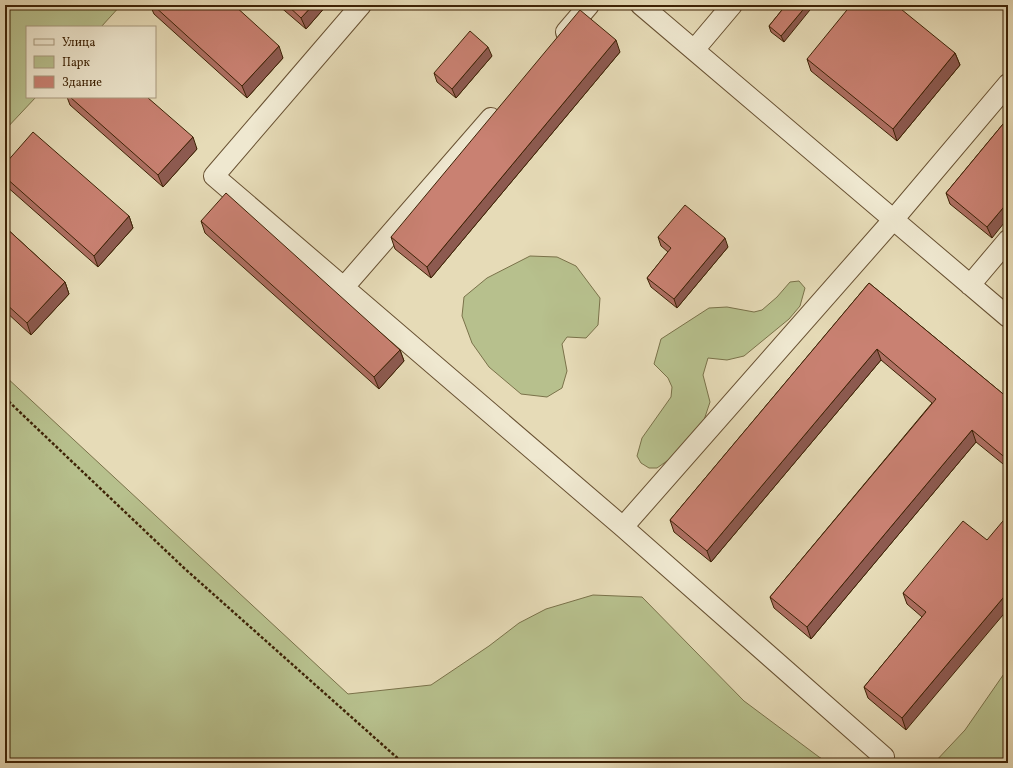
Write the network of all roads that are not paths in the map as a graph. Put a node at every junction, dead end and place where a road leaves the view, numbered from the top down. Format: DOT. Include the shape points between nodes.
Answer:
graph roads {
  1 [pos="361,5"];
  2 [pos="589,5"];
  3 [pos="640,5"];
  4 [pos="732,5"];
  5 [pos="553,47"];
  6 [pos="694,50"];
  7 [pos="1008,84"];
  8 [pos="500,107"];
  9 [pos="893,220"];
  10 [pos="1008,240"];
  11 [pos="970,285"];
  12 [pos="344,287"];
  13 [pos="1008,317"];
  14 [pos="623,527"];
  15 [pos="884,757"];
  1 -- 12 [label="lane" via="214,176"];
  2 -- 5 [label="lane"];
  3 -- 6 [label="lane"];
  4 -- 6 [label="lane"];
  6 -- 9 [label="lane"];
  7 -- 9 [label="lane"];
  8 -- 12 [label="lane"];
  9 -- 11 [label="lane"];
  9 -- 14 [label="lane"];
  10 -- 11 [label="lane"];
  11 -- 13 [label="lane"];
  12 -- 14 [label="lane"];
  14 -- 15 [label="lane"];
}
